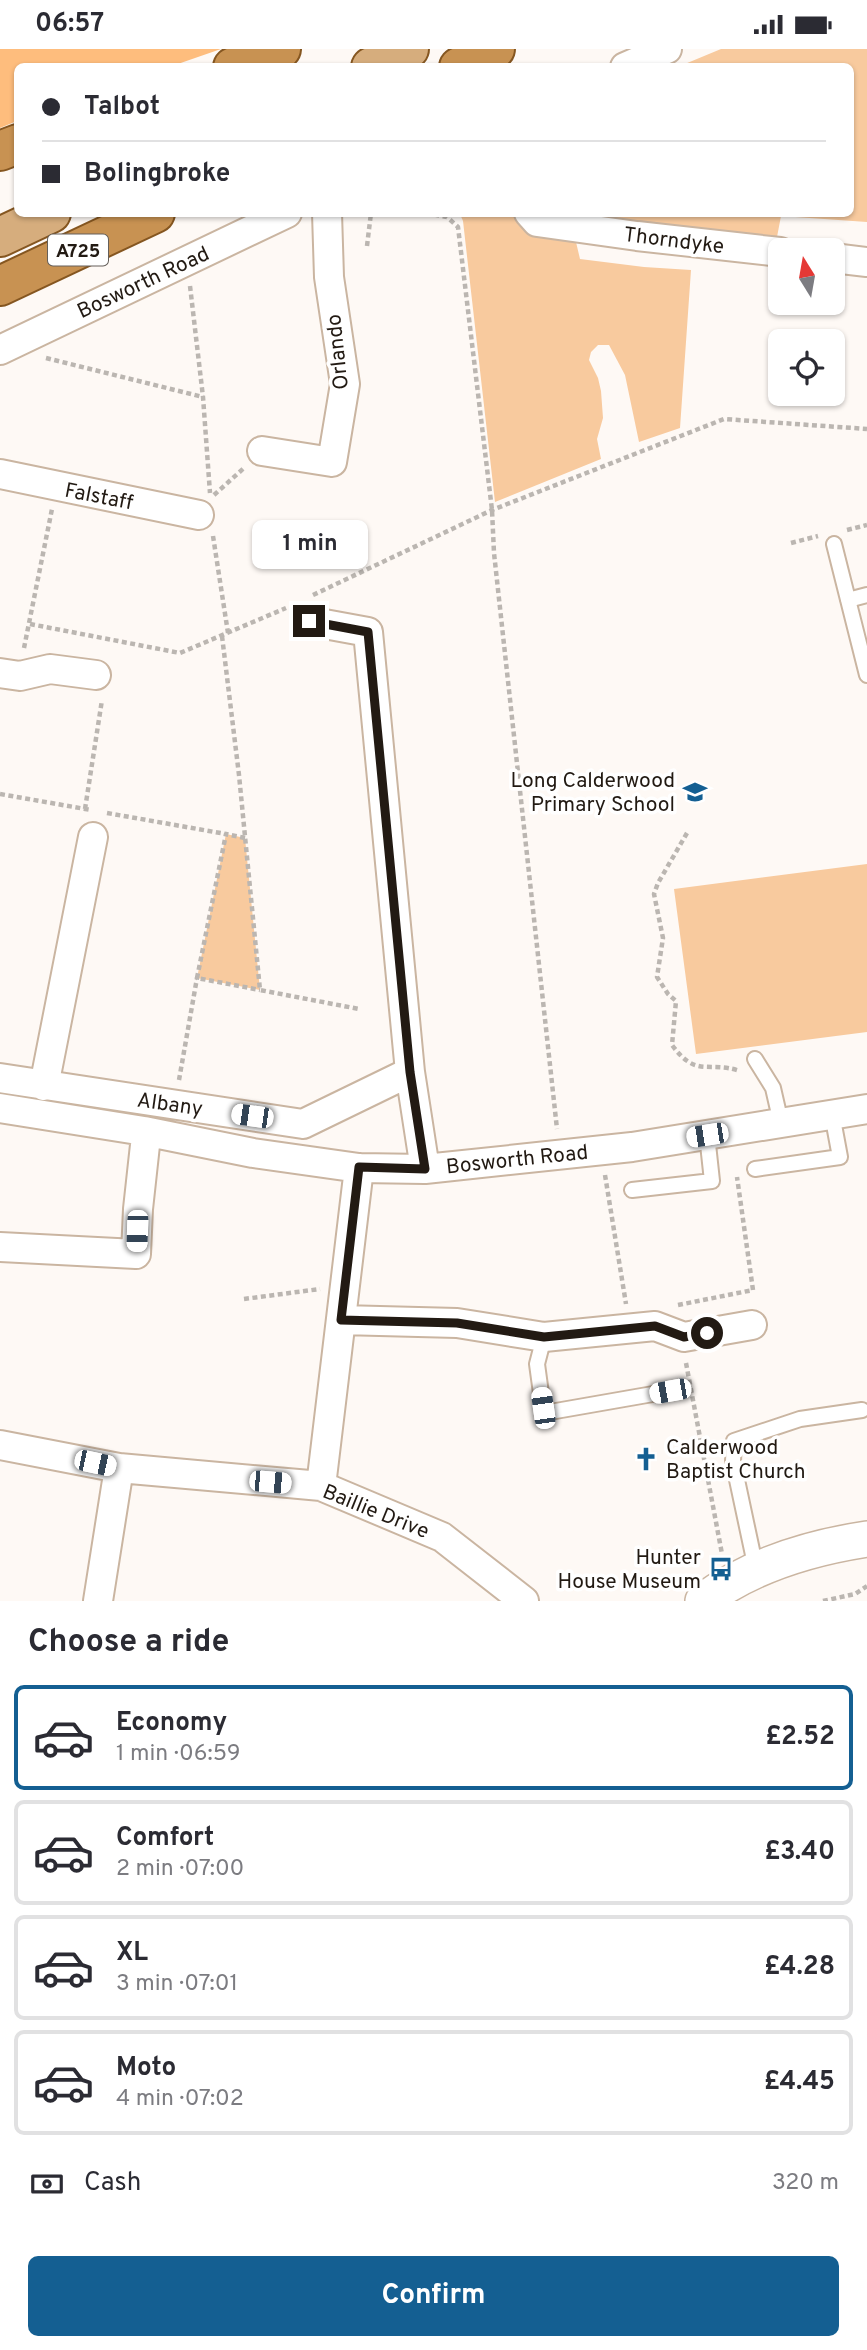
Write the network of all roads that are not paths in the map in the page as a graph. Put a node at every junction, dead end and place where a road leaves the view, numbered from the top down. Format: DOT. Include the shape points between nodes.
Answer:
graph roads {
  1 [pos="281,49"];
  2 [pos="409,49"];
  3 [pos="492,49"];
  4 [pos="667,49"];
  5 [pos="244,63"];
  6 [pos="379,63"];
  7 [pos="459,63"];
  8 [pos="466,63"];
  9 [pos="634,63"];
  10 [pos="42,217"];
  11 [pos="106,217"];
  12 [pos="147,217"];
  13 [pos="279,217"];
  14 [pos="327,217"];
  15 [pos="533,217"];
  16 [pos="0,237"];
  17 [pos="768,251"];
  18 [pos="845,259"];
  19 [pos="867,262"];
  20 [pos="0,267"];
  21 [pos="0,286"];
  22 [pos="0,350"];
  23 [pos="262,451"];
  24 [pos="0,474"];
  25 [pos="199,515"];
  26 [pos="834,544"];
  27 [pos="867,595"];
  28 [pos="848,600"];
  29 [pos="301,609"];
  30 [pos="0,673"];
  31 [pos="96,675"];
  32 [pos="867,675"];
  33 [pos="93,837"];
  34 [pos="755,1059"];
  35 [pos="410,1072"];
  36 [pos="0,1077"];
  37 [pos="44,1086"];
  38 [pos="0,1108"];
  39 [pos="867,1109"];
  40 [pos="832,1114"];
  41 [pos="781,1123"];
  42 [pos="144,1131"];
  43 [pos="707,1135"];
  44 [pos="359,1167"];
  45 [pos="425,1169"];
  46 [pos="755,1169"];
  47 [pos="632,1190"];
  48 [pos="0,1247"];
  49 [pos="341,1320"];
  50 [pos="752,1325"];
  51 [pos="544,1337"];
  52 [pos="670,1391"];
  53 [pos="862,1410"];
  54 [pos="0,1445"];
  55 [pos="118,1468"];
  56 [pos="321,1486"];
  57 [pos="867,1539"];
  58 [pos="729,1584"];
  59 [pos="98,1601"];
  60 [pos="524,1601"];
  1 -- 5 [label="highway"];
  2 -- 6 [label="main road"];
  3 -- 7 [label="main road"];
  3 -- 8 [label="highway"];
  4 -- 9 [label="street"];
  10 -- 16 [label="main road"];
  11 -- 20 [label="main road"];
  12 -- 21 [label="highway, A725"];
  13 -- 22 [label="street, Bosworth Road"];
  14 -- 23 [label="street, Orlando" via="329,277 345,384 332,462"];
  15 -- 17 [label="street, Thorndyke" via="537,222"];
  18 -- 19 [label="street"];
  24 -- 25 [label="street, Falstaff"];
  26 -- 28 [label="lane"];
  27 -- 28 [label="lane"];
  28 -- 32 [label="lane"];
  29 -- 35 [label="street" via="368,632"];
  30 -- 31 [label="street" via="20,676 50,669"];
  33 -- 37 [label="street"];
  34 -- 41 [label="lane" via="773,1088"];
  35 -- 37 [label="street, Albany" via="303,1123"];
  35 -- 45 [label="street"];
  36 -- 37 [label="street, Albany"];
  38 -- 42 [label="street, Bosworth Road"];
  39 -- 40 [label="street, Bosworth Road"];
  40 -- 41 [label="street, Bosworth Road"];
  40 -- 46 [label="lane" via="840,1157"];
  41 -- 43 [label="street, Bosworth Road"];
  42 -- 44 [label="street, Bosworth Road" via="253,1153"];
  42 -- 48 [label="street" via="136,1254"];
  43 -- 45 [label="street, Bosworth Road"];
  43 -- 47 [label="lane" via="712,1181"];
  44 -- 45 [label="street, Bosworth Road"];
  44 -- 49 [label="street"];
  49 -- 51 [label="street" via="457,1323"];
  49 -- 56 [label="street"];
  50 -- 51 [label="street" via="684,1337 655,1326"];
  51 -- 52 [label="lane" via="537,1364 543,1408 550,1412"];
  53 -- 58 [label="lane" via="800,1419 734,1441"];
  54 -- 55 [label="street, Baillie Drive"];
  55 -- 56 [label="street, Baillie Drive"];
  55 -- 59 [label="street"];
  56 -- 60 [label="street, Baillie Drive" via="442,1537"];
  57 -- 58 [label="street" via="825,1545"];
}
